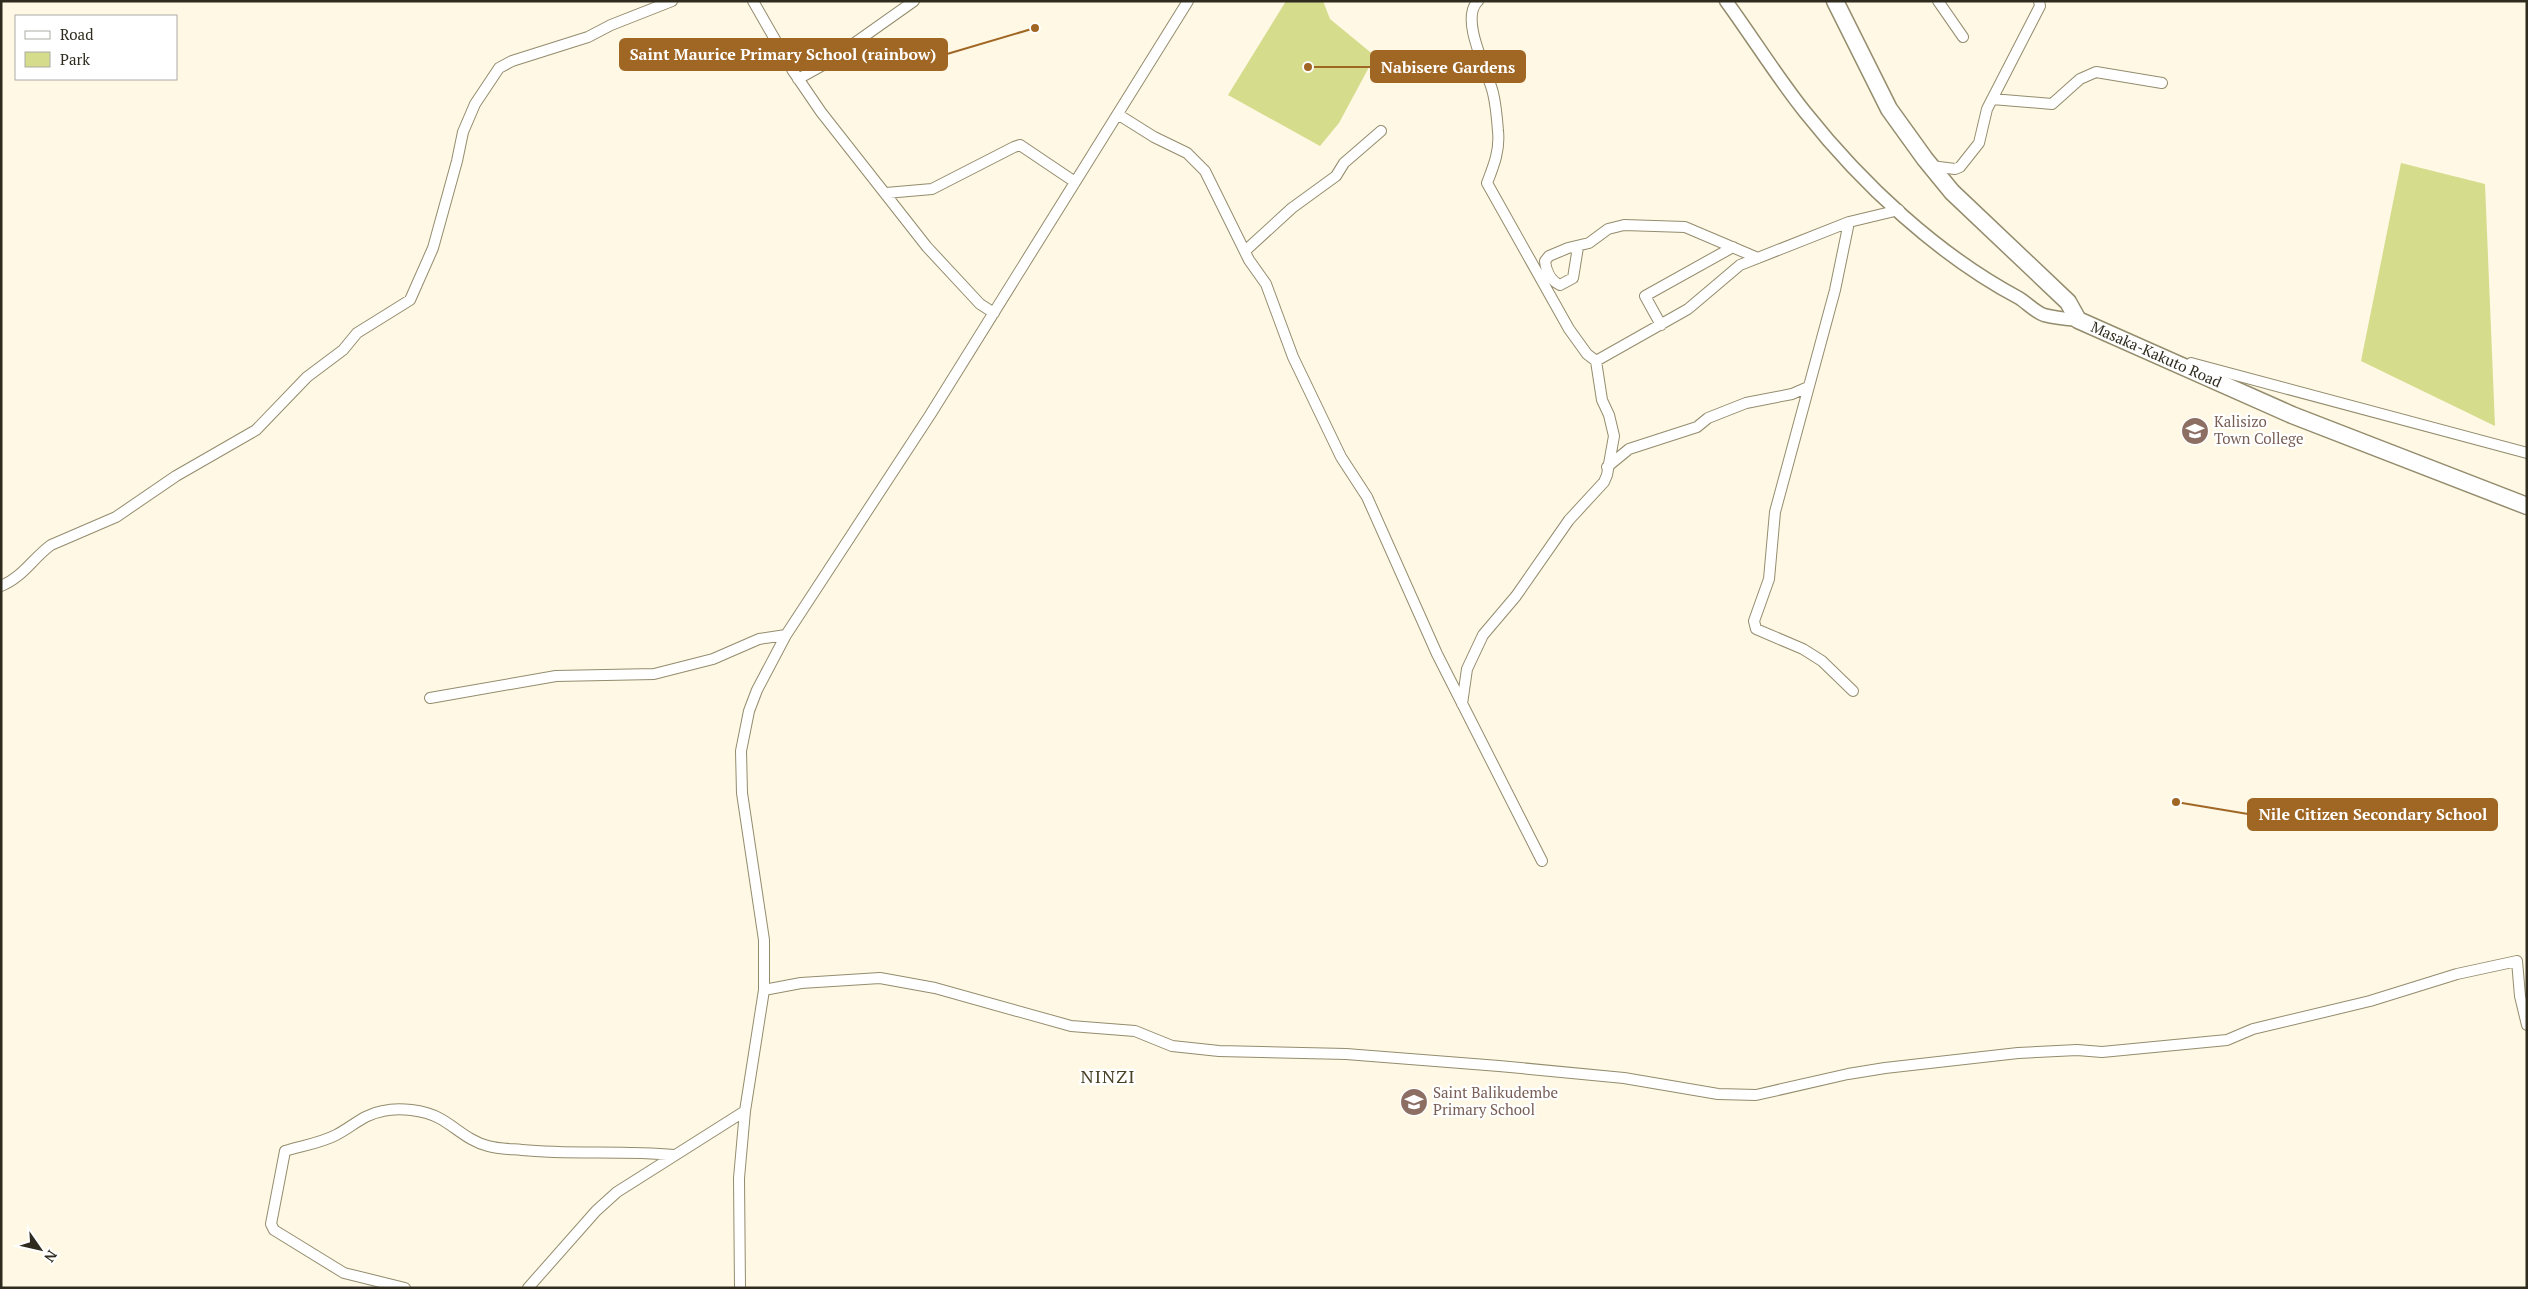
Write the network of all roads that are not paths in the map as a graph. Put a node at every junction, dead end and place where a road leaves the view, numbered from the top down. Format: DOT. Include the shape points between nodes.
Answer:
graph roads {
  1 [pos="672,1"];
  2 [pos="753,1"];
  3 [pos="914,1"];
  4 [pos="1188,1"];
  5 [pos="1478,1"];
  6 [pos="1726,1"];
  7 [pos="1835,1"];
  8 [pos="1938,1"];
  9 [pos="2039,1"];
  10 [pos="1963,37"];
  11 [pos="798,79"];
  12 [pos="2162,83"];
  13 [pos="1992,99"];
  14 [pos="1119,115"];
  15 [pos="1381,131"];
  16 [pos="1931,166"];
  17 [pos="1075,182"];
  18 [pos="886,193"];
  19 [pos="1899,210"];
  20 [pos="1849,222"];
  21 [pos="1733,246"];
  22 [pos="1578,247"];
  23 [pos="1245,251"];
  24 [pos="1758,258"];
  25 [pos="994,313"];
  26 [pos="2078,320"];
  27 [pos="1661,325"];
  28 [pos="2158,354"];
  29 [pos="1596,361"];
  30 [pos="1808,387"];
  31 [pos="2527,452"];
  32 [pos="1607,467"];
  33 [pos="2527,506"];
  34 [pos="1,586"];
  35 [pos="786,635"];
  36 [pos="1853,691"];
  37 [pos="430,698"];
  38 [pos="1462,704"];
  39 [pos="1542,861"];
  40 [pos="2522,960"];
  41 [pos="764,990"];
  42 [pos="2527,1025"];
  43 [pos="745,1111"];
  44 [pos="674,1155"];
  45 [pos="405,1288"];
  46 [pos="528,1288"];
  47 [pos="740,1288"];
  1 -- 34 [label="street" via="588,37 512,60 499,68 475,104 462,132 433,248 410,300 357,333 343,350 307,377 256,430 176,476 116,517 51,545 21,575"];
  2 -- 11 [label="street"];
  3 -- 11 [label="street" via="825,64"];
  4 -- 14 [label="street"];
  5 -- 29 [label="street" via="1471,18 1475,41 1493,93 1499,148 1488,183 1569,329"];
  6 -- 19 [label="street" via="1805,112 1847,161"];
  7 -- 16 [label="highway, Masaka-Kakuto Road" via="1889,109"];
  8 -- 10 [label="street"];
  9 -- 13 [label="street" via="2040,6"];
  11 -- 18 [label="street"];
  12 -- 13 [label="street" via="2096,72 2080,79 2052,104"];
  13 -- 16 [label="street" via="1980,143 1965,162 1955,169"];
  14 -- 17 [label="street"];
  14 -- 23 [label="street" via="1197,161 1210,179"];
  15 -- 23 [label="street" via="1344,163 1336,176 1292,208"];
  16 -- 26 [label="highway, Masaka-Kakuto Road" via="1952,192 2068,302"];
  17 -- 18 [label="street" via="1020,145 932,189"];
  17 -- 25 [label="street"];
  18 -- 25 [label="street" via="927,247 980,304"];
  19 -- 20 [label="street"];
  19 -- 26 [label="street" via="1970,269 2001,290 2043,315"];
  20 -- 24 [label="street"];
  20 -- 30 [label="street" via="1835,290"];
  21 -- 22 [label="street" via="1684,227 1624,225 1608,229"];
  21 -- 24 [label="street"];
  21 -- 27 [label="street" via="1645,296"];
  23 -- 38 [label="street" via="1266,284 1293,357 1341,457 1367,497"];
  24 -- 27 [label="street" via="1734,269 1688,309"];
  25 -- 35 [label="street"];
  26 -- 28 [label="highway, Masaka-Kakuto Road"];
  27 -- 29 [label="street"];
  28 -- 31 [label="street"];
  28 -- 33 [label="highway, Masaka-Kakuto Road" via="2292,415"];
  29 -- 32 [label="street" via="1602,400 1610,415 1614,436"];
  30 -- 32 [label="street" via="1792,394 1746,403 1708,418 1697,427 1629,449"];
  30 -- 36 [label="street" via="1775,512 1768,580 1754,625 1756,629 1803,649 1822,661"];
  32 -- 38 [label="street" via="1604,482 1569,520 1516,596 1483,635 1467,668"];
  35 -- 37 [label="street" via="759,639 713,659 654,674 556,676"];
  35 -- 41 [label="street" via="757,690 741,751 742,793 764,940"];
  38 -- 39 [label="street"];
  40 -- 41 [label="street" via="2457,974 2370,1001 2253,1029 2227,1040 2102,1052 2018,1053 1885,1068 1756,1095 1718,1094 1624,1078 1499,1066 1346,1054 1219,1051 1172,1046 1135,1031 1071,1026 935,988 880,978 802,983"];
  40 -- 42 [label="street" via="2520,996"];
  41 -- 43 [label="street"];
  43 -- 44 [label="street"];
  43 -- 47 [label="street" via="739,1178"];
  44 -- 45 [label="street" via="539,1152 488,1146 458,1132 438,1117 406,1110 384,1110 362,1117 336,1135 285,1151 272,1224 274,1230 344,1273"];
  44 -- 46 [label="street" via="617,1192 596,1211"];
}
